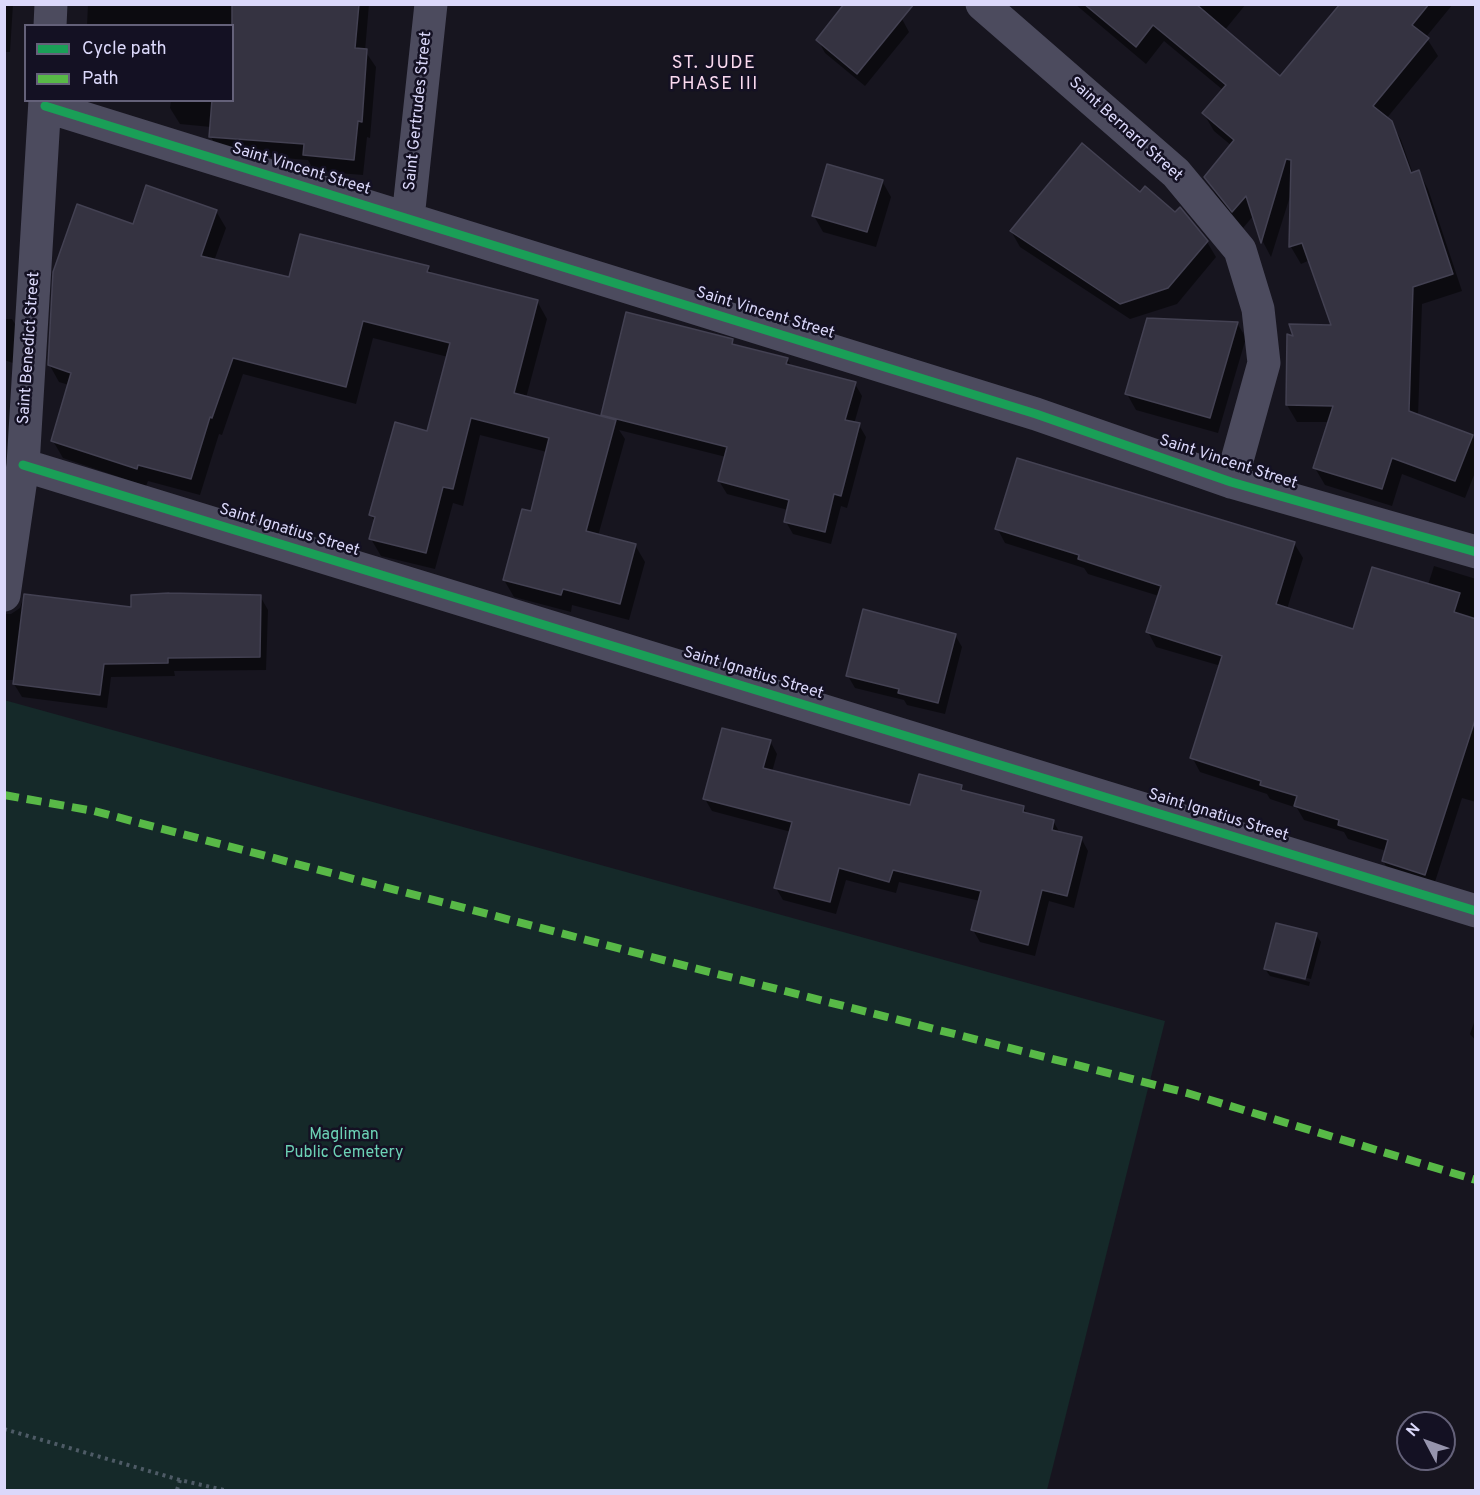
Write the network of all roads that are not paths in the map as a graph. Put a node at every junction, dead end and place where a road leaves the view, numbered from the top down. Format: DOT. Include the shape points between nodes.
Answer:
graph roads {
  1 [pos="51,4"];
  2 [pos="431,4"];
  3 [pos="982,4"];
  4 [pos="50,24"];
  5 [pos="45,103"];
  6 [pos="408,218"];
  7 [pos="23,465"];
  8 [pos="1231,482"];
  9 [pos="10,517"];
  10 [pos="1476,552"];
  11 [pos="4,595"];
  12 [pos="1476,911"];
  1 -- 4 [label="street"];
  2 -- 6 [label="street, Saint Gertrudes Street"];
  3 -- 8 [label="street, Saint Bernard Street" via="1176,172 1239,250 1258,309 1264,363"];
  5 -- 6 [label="street, Saint Vincent Street"];
  5 -- 7 [label="street, Saint Benedict Street"];
  6 -- 8 [label="street, Saint Vincent Street" via="1036,414"];
  7 -- 9 [label="street, Saint Benedict Street"];
  7 -- 12 [label="street, Saint Ignatius Street"];
  8 -- 10 [label="street, Saint Vincent Street"];
  9 -- 11 [label="street, Saint Benedict Street"];
}
